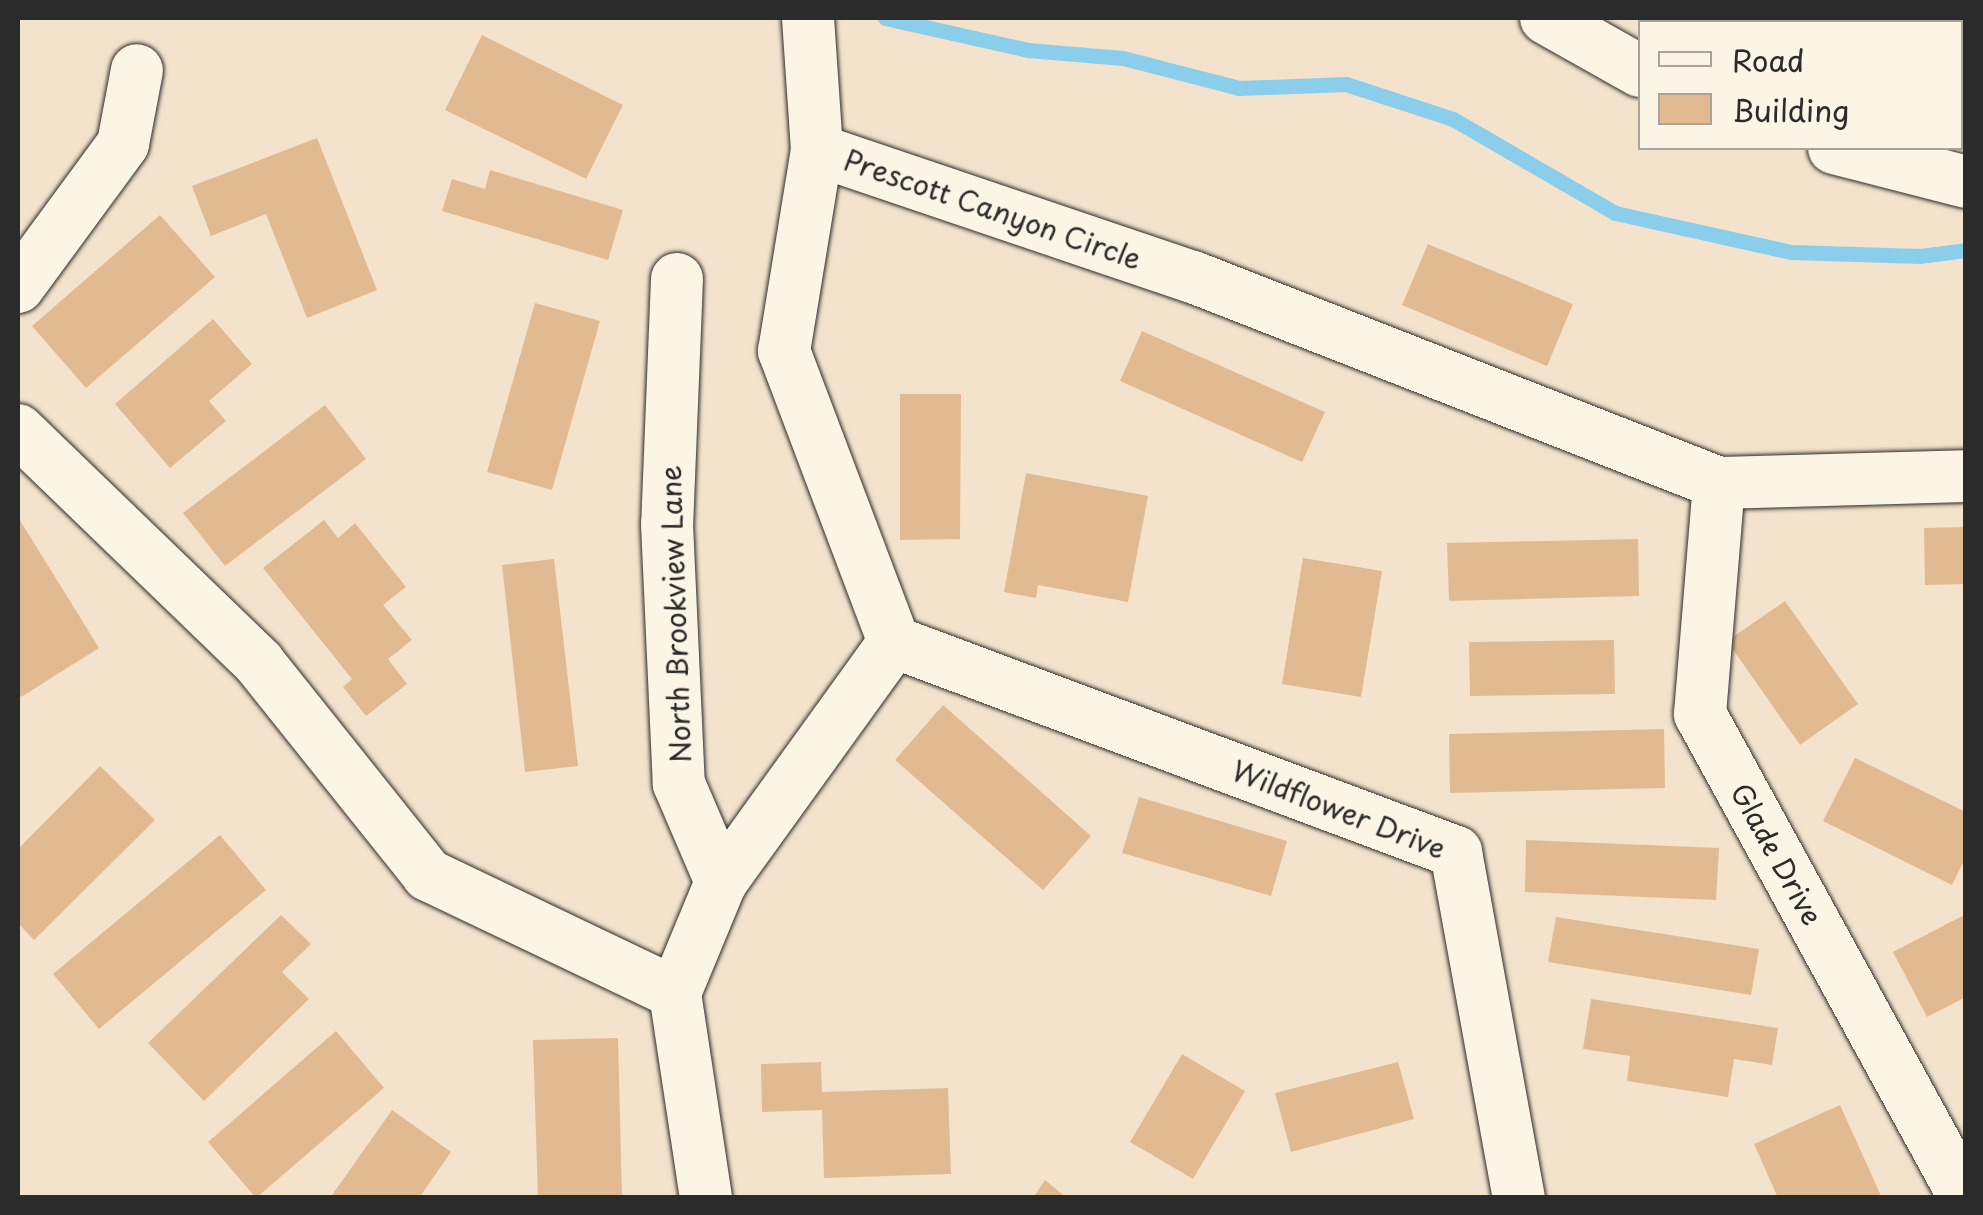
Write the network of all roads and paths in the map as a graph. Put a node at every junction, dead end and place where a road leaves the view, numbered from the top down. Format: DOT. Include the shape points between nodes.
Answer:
graph roads {
  1 [pos="808,18"];
  2 [pos="1546,18"];
  3 [pos="137,70"];
  4 [pos="1638,70"];
  5 [pos="817,150"];
  6 [pos="1842,150"];
  7 [pos="1966,182"];
  8 [pos="678,278"];
  9 [pos="18,287"];
  10 [pos="18,430"];
  11 [pos="1966,476"];
  12 [pos="1719,483"];
  13 [pos="894,642"];
  14 [pos="721,882"];
  15 [pos="675,992"];
  16 [pos="706,1198"];
  17 [pos="1519,1198"];
  18 [pos="1965,1198"];
  1 -- 5 [label="street"];
  2 -- 4 [label="street"];
  3 -- 9 [label="street" via="123,144"];
  5 -- 12 [label="street, Prescott Canyon Circle" via="1193,277"];
  5 -- 13 [label="street, Prescott Canyon Circle" via="784,352"];
  6 -- 7 [label="street"];
  8 -- 14 [label="street, North Brookview Lane" via="667,524 679,784"];
  10 -- 15 [label="street" via="259,662 428,875"];
  11 -- 12 [label="street, Prescott Canyon Circle"];
  12 -- 18 [label="street, Glade Drive" via="1700,714"];
  13 -- 14 [label="street"];
  13 -- 17 [label="street, Wildflower Drive" via="1456,852"];
  14 -- 15 [label="street"];
  15 -- 16 [label="street"];
}
